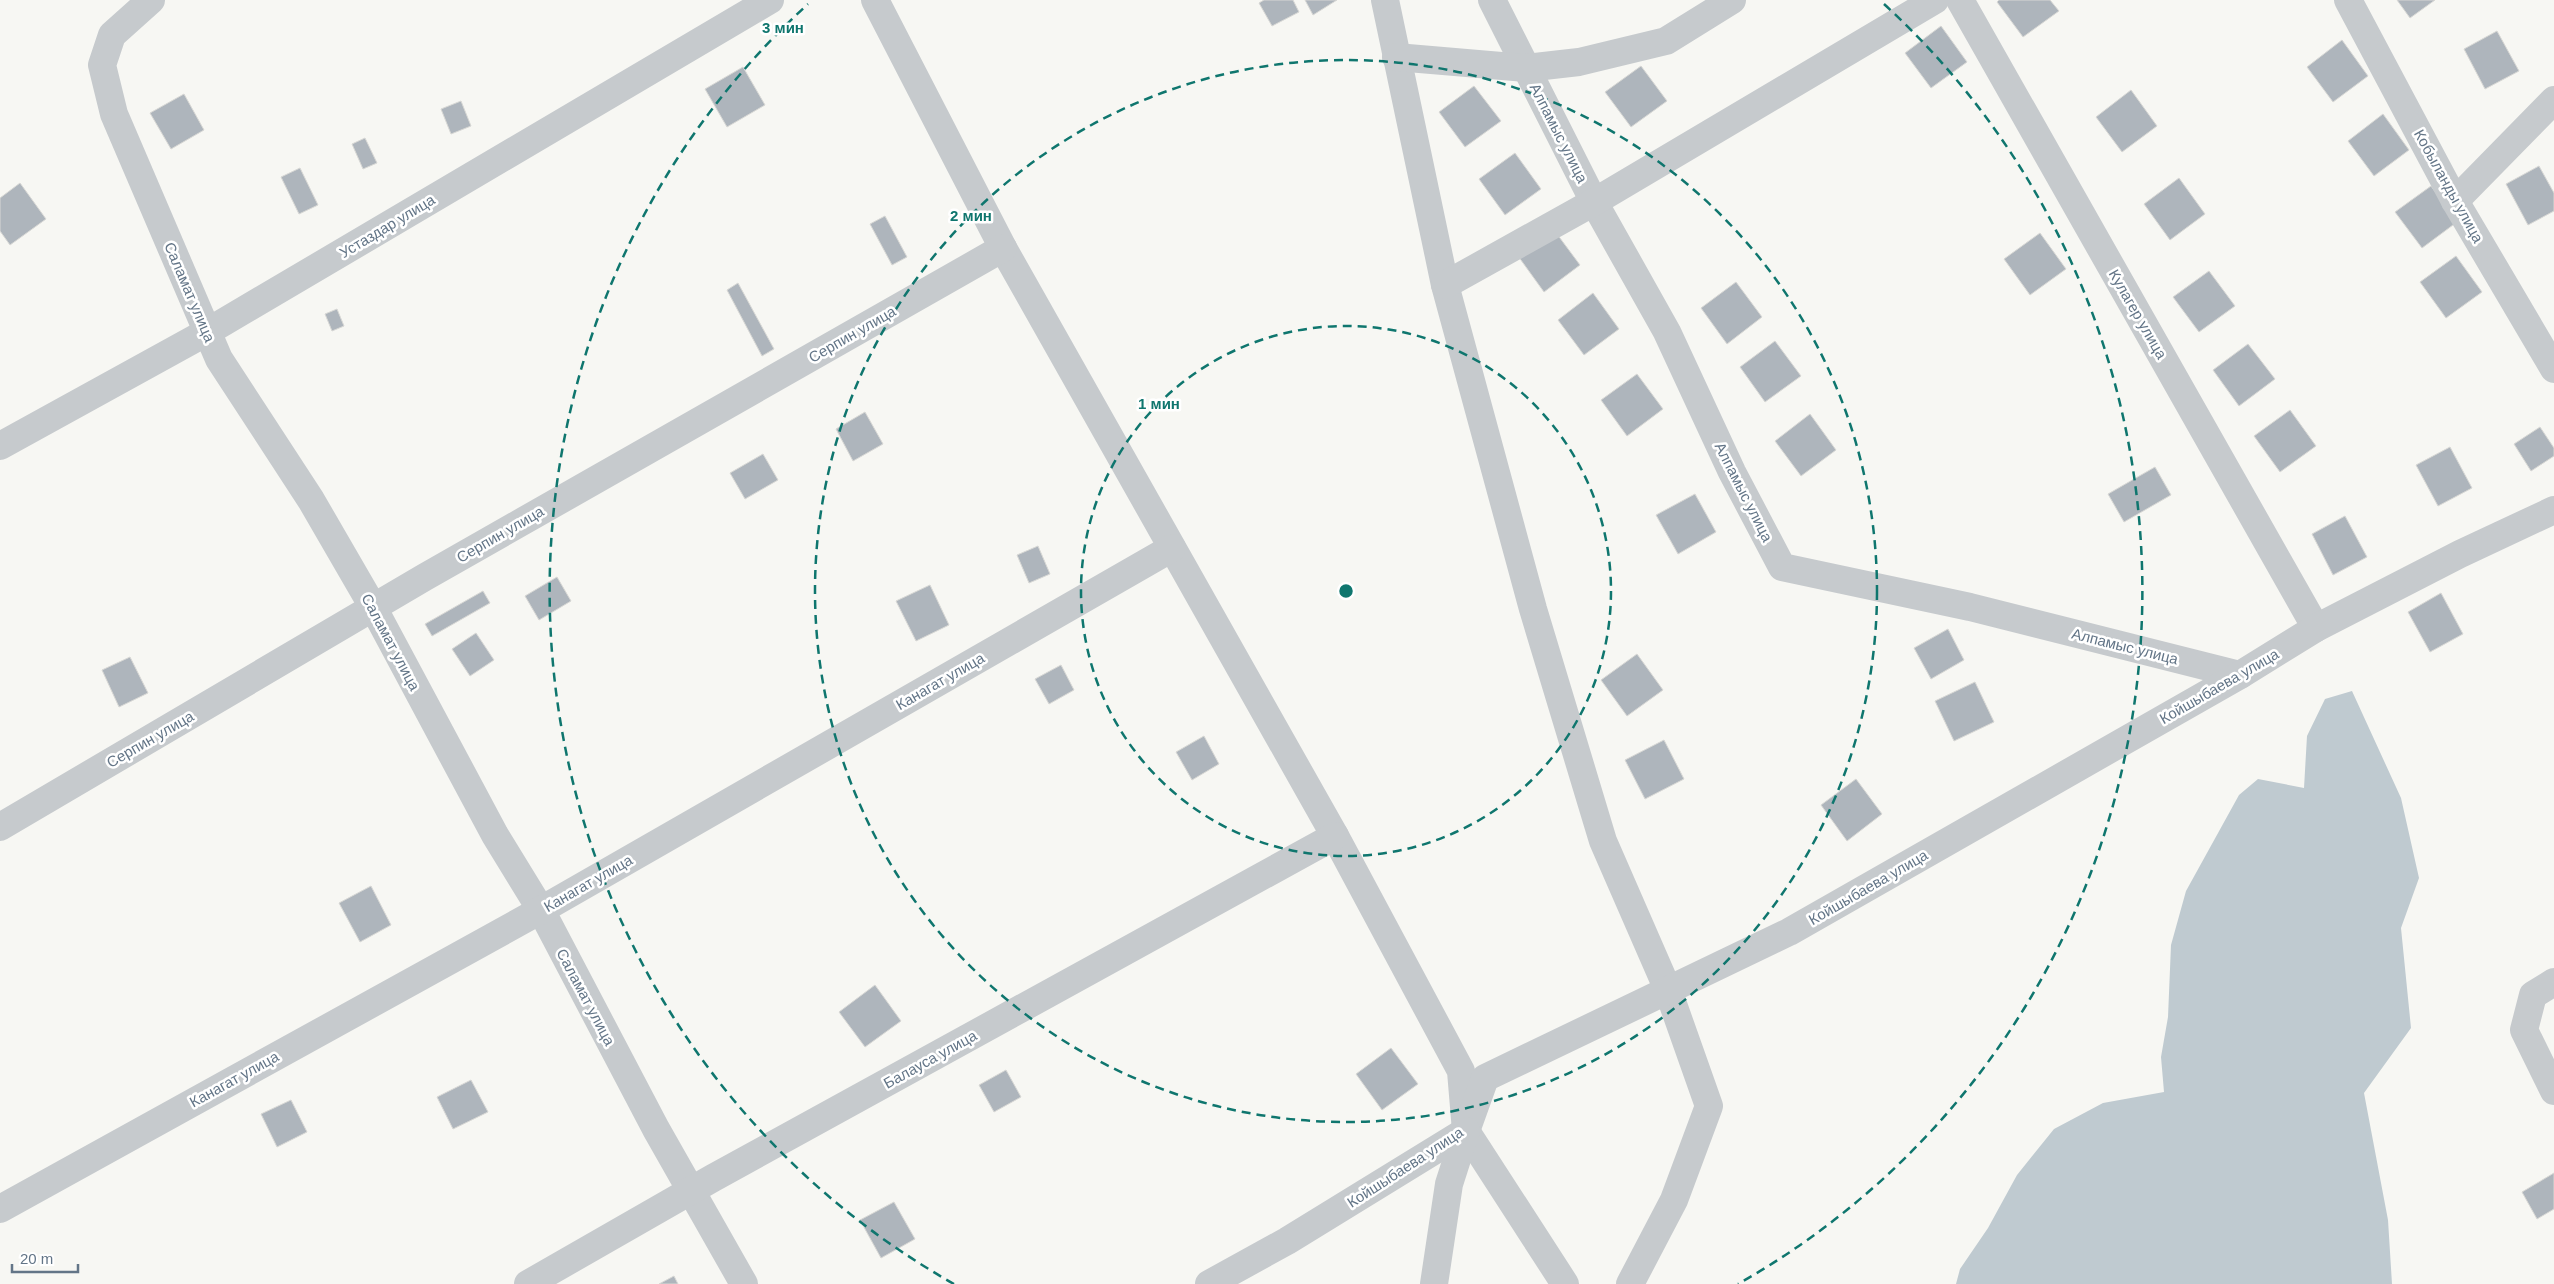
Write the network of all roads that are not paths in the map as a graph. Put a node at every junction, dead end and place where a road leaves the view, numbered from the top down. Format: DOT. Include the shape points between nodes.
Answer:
graph roads {
  1 [pos="151,0"];
  2 [pos="770,0"];
  3 [pos="876,0"];
  4 [pos="1385,0"];
  5 [pos="1492,0"];
  6 [pos="1732,0"];
  7 [pos="1935,0"];
  8 [pos="1960,0"];
  9 [pos="2348,0"];
  10 [pos="1396,57"];
  11 [pos="1526,68"];
  12 [pos="2554,100"];
  13 [pos="2455,201"];
  14 [pos="1594,202"];
  15 [pos="1003,248"];
  16 [pos="1446,285"];
  17 [pos="207,332"];
  18 [pos="2554,369"];
  19 [pos="0,446"];
  20 [pos="2554,510"];
  21 [pos="1172,548"];
  22 [pos="373,607"];
  23 [pos="2316,628"];
  24 [pos="2240,675"];
  25 [pos="0,827"];
  26 [pos="1335,836"];
  27 [pos="541,910"];
  28 [pos="2554,982"];
  29 [pos="1668,990"];
  30 [pos="2554,1091"];
  31 [pos="1466,1132"];
  32 [pos="690,1191"];
  33 [pos="0,1209"];
  34 [pos="528,1284"];
  35 [pos="744,1284"];
  36 [pos="1209,1284"];
  37 [pos="1434,1284"];
  38 [pos="1565,1284"];
  39 [pos="1630,1284"];
  1 -- 17 [label="street, Саламат улица" via="112,35 102,66 114,114"];
  2 -- 17 [label="street, Устаздар улица"];
  3 -- 15 [label="street"];
  4 -- 10 [label="street"];
  5 -- 11 [label="street, Алпамыс улица"];
  6 -- 11 [label="street" via="1666,41 1579,62"];
  7 -- 14 [label="street"];
  8 -- 23 [label="street, Кулагер улица"];
  9 -- 13 [label="street, Кобыланды улица"];
  10 -- 11 [label="street"];
  10 -- 16 [label="street"];
  11 -- 14 [label="street, Алпамыс улица"];
  12 -- 13 [label="street"];
  13 -- 18 [label="street, Кобыланды улица"];
  14 -- 16 [label="street"];
  14 -- 24 [label="street, Алпамыс улица" via="1667,332 1732,472 1782,567 1970,607"];
  15 -- 21 [label="street"];
  15 -- 22 [label="street, Серпин улица"];
  16 -- 29 [label="street" via="1533,609 1603,841"];
  17 -- 19 [label="street, Устаздар улица"];
  17 -- 22 [label="street, Саламат улица" via="219,359 310,500"];
  20 -- 23 [label="street, Койшыбаева улица"];
  21 -- 26 [label="street"];
  21 -- 27 [label="street, Канагат улица"];
  22 -- 25 [label="street, Серпин улица"];
  22 -- 27 [label="street, Саламат улица" via="495,835"];
  23 -- 24 [label="street, Койшыбаева улица"];
  24 -- 29 [label="street, Койшыбаева улица" via="1789,932"];
  26 -- 31 [label="street" via="1461,1072"];
  26 -- 32 [label="street, Балауса улица"];
  27 -- 32 [label="street, Саламат улица"];
  27 -- 33 [label="street, Канагат улица"];
  28 -- 30 [label="street" via="2533,995 2524,1030"];
  29 -- 31 [label="street, Койшыбаева улица" via="1485,1078"];
  29 -- 39 [label="street" via="1709,1106 1674,1200"];
  31 -- 36 [label="street, Койшыбаева улица" via="1287,1241"];
  31 -- 37 [label="street" via="1449,1184"];
  31 -- 38 [label="street"];
  32 -- 34 [label="street, Балауса улица"];
  32 -- 35 [label="street, Саламат улица"];
}
